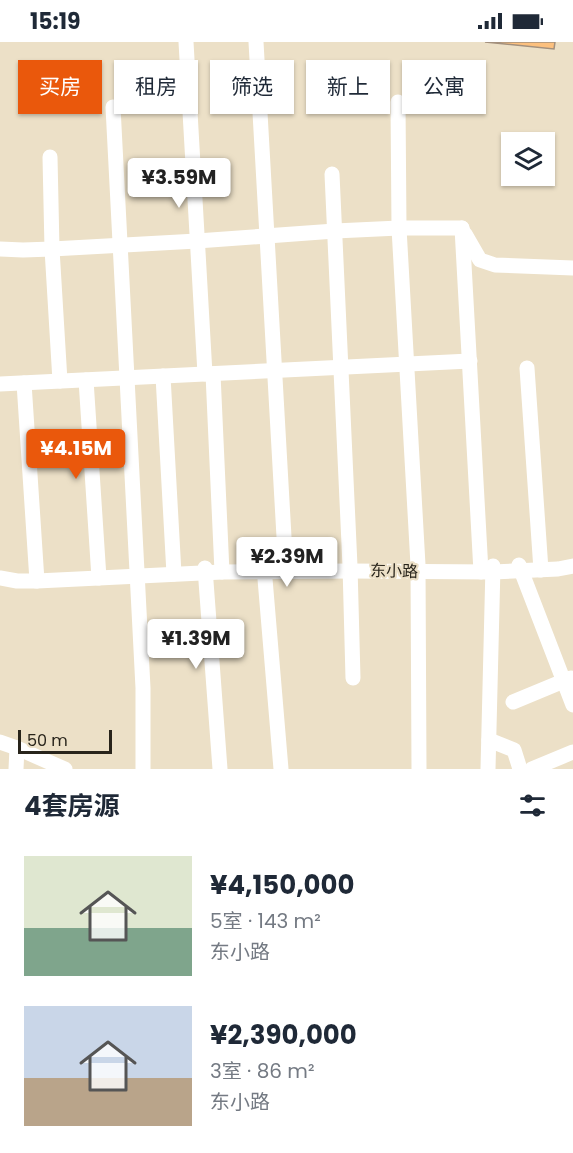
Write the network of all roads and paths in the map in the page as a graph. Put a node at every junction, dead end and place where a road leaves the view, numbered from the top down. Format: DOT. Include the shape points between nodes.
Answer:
graph roads {
  1 [pos="186,42"];
  2 [pos="256,42"];
  3 [pos="398,102"];
  4 [pos="113,107"];
  5 [pos="50,157"];
  6 [pos="332,174"];
  7 [pos="399,228"];
  8 [pos="462,228"];
  9 [pos="334,231"];
  10 [pos="267,236"];
  11 [pos="197,241"];
  12 [pos="120,245"];
  13 [pos="0,249"];
  14 [pos="52,249"];
  15 [pos="573,267"];
  16 [pos="470,361"];
  17 [pos="407,363"];
  18 [pos="341,367"];
  19 [pos="527,368"];
  20 [pos="275,370"];
  21 [pos="209,374"];
  22 [pos="163,376"];
  23 [pos="127,378"];
  24 [pos="86,380"];
  25 [pos="60,381"];
  26 [pos="24,383"];
  27 [pos="0,384"];
  28 [pos="573,561"];
  29 [pos="573,566"];
  30 [pos="541,567"];
  31 [pos="350,568"];
  32 [pos="418,568"];
  33 [pos="520,568"];
  34 [pos="264,569"];
  35 [pos="286,569"];
  36 [pos="487,569"];
  37 [pos="205,570"];
  38 [pos="222,570"];
  39 [pos="174,572"];
  40 [pos="0,573"];
  41 [pos="138,574"];
  42 [pos="99,576"];
  43 [pos="0,578"];
  44 [pos="37,579"];
  45 [pos="353,678"];
  46 [pos="568,679"];
  47 [pos="513,702"];
  48 [pos="573,705"];
  49 [pos="489,740"];
  50 [pos="0,742"];
  51 [pos="17,748"];
  52 [pos="573,752"];
  53 [pos="50,766"];
  54 [pos="16,769"];
  55 [pos="65,769"];
  56 [pos="143,769"];
  57 [pos="220,769"];
  58 [pos="281,769"];
  59 [pos="419,769"];
  60 [pos="488,769"];
  61 [pos="520,769"];
  62 [pos="532,769"];
  1 -- 11 [label="street"];
  2 -- 10 [label="street"];
  3 -- 7 [label="street"];
  4 -- 12 [label="street"];
  5 -- 14 [label="street"];
  6 -- 9 [label="street"];
  7 -- 8 [label="street"];
  7 -- 9 [label="street"];
  7 -- 17 [label="street"];
  8 -- 15 [label="street" via="480,260 495,265"];
  8 -- 16 [label="street"];
  9 -- 10 [label="street"];
  9 -- 18 [label="street"];
  10 -- 11 [label="street"];
  10 -- 20 [label="street"];
  11 -- 12 [label="street"];
  11 -- 21 [label="street"];
  12 -- 14 [label="street"];
  12 -- 23 [label="street"];
  13 -- 14 [label="street"];
  14 -- 25 [label="street"];
  16 -- 17 [label="street"];
  16 -- 36 [label="street"];
  17 -- 18 [label="street"];
  17 -- 32 [label="street"];
  18 -- 20 [label="street"];
  18 -- 31 [label="street"];
  19 -- 30 [label="street"];
  20 -- 21 [label="street"];
  20 -- 35 [label="street"];
  21 -- 22 [label="street"];
  21 -- 38 [label="street"];
  22 -- 23 [label="street"];
  22 -- 39 [label="street"];
  23 -- 24 [label="street"];
  23 -- 41 [label="street"];
  24 -- 25 [label="street"];
  24 -- 42 [label="street"];
  25 -- 26 [label="street"];
  26 -- 27 [label="street"];
  26 -- 44 [label="street"];
  28 -- 30 [label="street, 东小路"];
  29 -- 30 [label="street, 东小路"];
  30 -- 33 [label="street, 东小路"];
  31 -- 32 [label="street, 东小路"];
  31 -- 35 [label="street, 东小路"];
  31 -- 45 [label="street"];
  32 -- 36 [label="street, 东小路"];
  32 -- 59 [label="street"];
  33 -- 36 [label="street, 东小路"];
  33 -- 46 [label="street"];
  34 -- 35 [label="street, 东小路"];
  34 -- 38 [label="street, 东小路"];
  34 -- 58 [label="street"];
  36 -- 49 [label="street"];
  37 -- 38 [label="street, 东小路"];
  37 -- 39 [label="street, 东小路"];
  37 -- 57 [label="street"];
  39 -- 41 [label="street, 东小路"];
  40 -- 44 [label="street, 东小路"];
  41 -- 42 [label="street, 东小路"];
  41 -- 56 [label="street"];
  42 -- 44 [label="street, 东小路"];
  43 -- 44 [label="street, 东小路"];
  46 -- 47 [label="street"];
  46 -- 48 [label="street"];
  49 -- 60 [label="street"];
  49 -- 61 [label="street" via="514,750"];
  50 -- 51 [label="street"];
  51 -- 53 [label="street"];
  51 -- 54 [label="street"];
  52 -- 62 [label="street"];
  53 -- 55 [label="street"];
}
